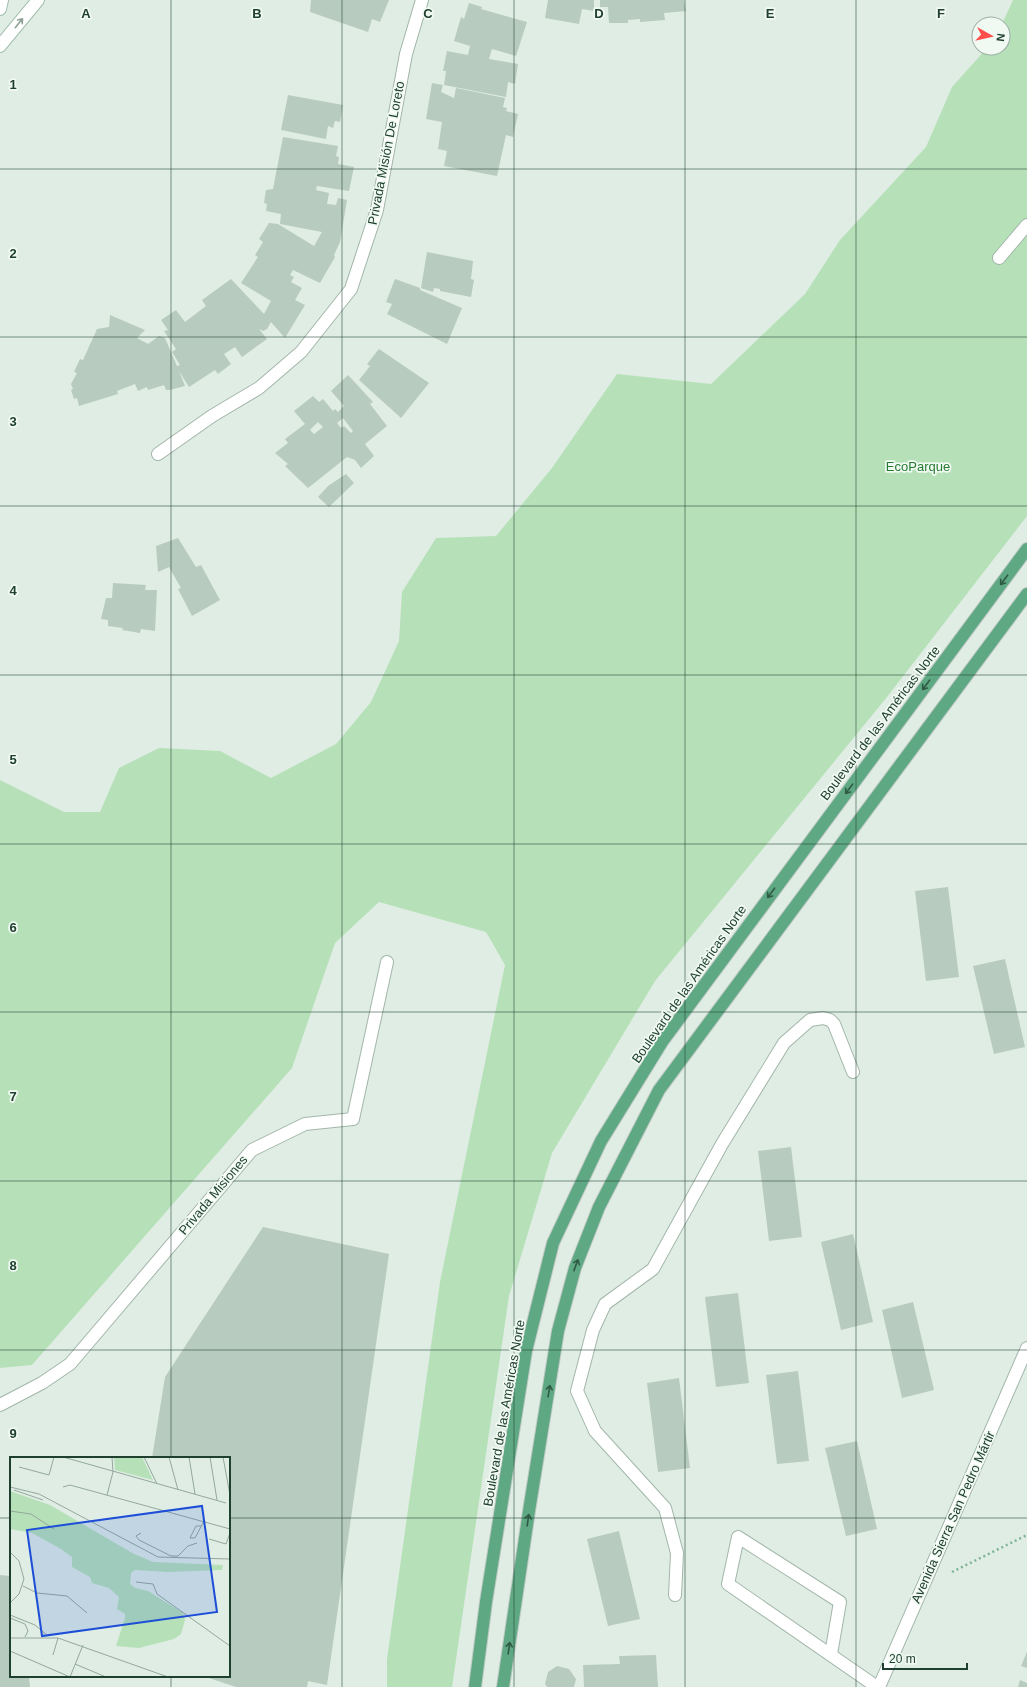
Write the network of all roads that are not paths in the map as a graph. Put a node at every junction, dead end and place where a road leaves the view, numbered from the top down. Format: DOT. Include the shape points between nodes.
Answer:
graph roads {
  1 [pos="2,0"];
  2 [pos="38,0"];
  3 [pos="422,0"];
  4 [pos="0,9"];
  5 [pos="0,46"];
  6 [pos="1027,224"];
  7 [pos="999,258"];
  8 [pos="158,454"];
  9 [pos="1027,549"];
  10 [pos="1027,594"];
  11 [pos="387,962"];
  12 [pos="853,1072"];
  13 [pos="1027,1348"];
  14 [pos="0,1406"];
  15 [pos="675,1595"];
  16 [pos="831,1654"];
  17 [pos="475,1687"];
  18 [pos="504,1687"];
  19 [pos="878,1687"];
  1 -- 4 [label="street"];
  5 -- 2 [label="street, one-way"];
  3 -- 8 [label="street, Privada Misión De Loreto" via="406,54 378,210 351,289 301,352 265,383"];
  6 -- 7 [label="street"];
  9 -- 17 [label="main road, Boulevard de las Américas Norte, one-way" via="662,1042 601,1141 553,1243 528,1344"];
  18 -- 10 [label="main road, one-way" via="558,1331 575,1268 598,1207 660,1090"];
  11 -- 14 [label="street, Privada Misiones" via="353,1119 305,1124 252,1150 70,1364"];
  12 -- 15 [label="street" via="834,1024 830,1020 810,1020 784,1043 722,1144 653,1270 605,1304 593,1330 577,1391 595,1431 665,1508 677,1553"];
  13 -- 19 [label="street, Avenida Sierra San Pedro Mártir"];
  16 -- 16 [label="street" via="840,1602 738,1537 728,1584"];
  16 -- 19 [label="street"];
}
